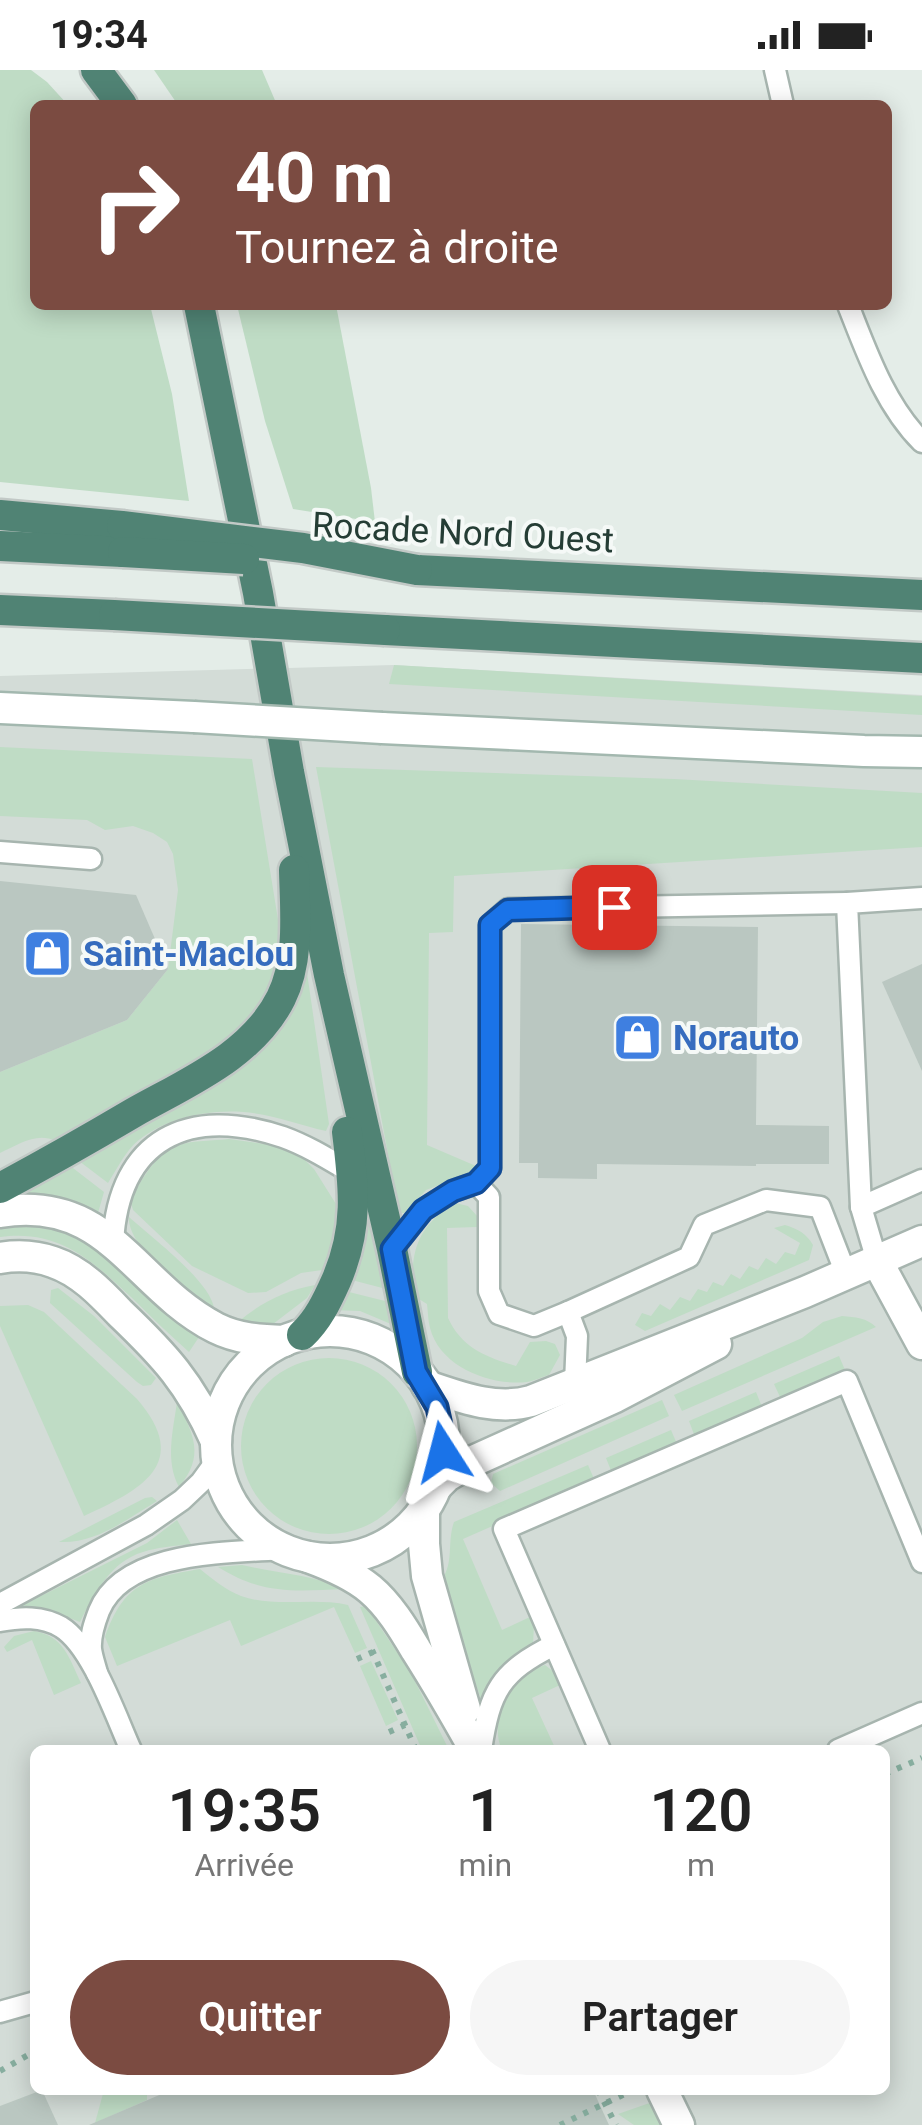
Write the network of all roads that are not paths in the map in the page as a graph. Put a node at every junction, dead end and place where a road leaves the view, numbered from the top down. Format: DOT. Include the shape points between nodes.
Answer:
graph roads {
  1 [pos="96,70"];
  2 [pos="775,70"];
  3 [pos="118,100"];
  4 [pos="782,100"];
  5 [pos="200,310"];
  6 [pos="850,310"];
  7 [pos="922,442"];
  8 [pos="0,515"];
  9 [pos="122,539"];
  10 [pos="0,546"];
  11 [pos="922,595"];
  12 [pos="0,610"];
  13 [pos="922,658"];
  14 [pos="0,708"];
  15 [pos="922,756"];
  16 [pos="289,772"];
  17 [pos="0,852"];
  18 [pos="91,859"];
  19 [pos="922,898"];
  20 [pos="846,903"];
  21 [pos="329,975"];
  22 [pos="352,1173"];
  23 [pos="922,1180"];
  24 [pos="476,1183"];
  25 [pos="0,1188"];
  26 [pos="860,1207"];
  27 [pos="0,1212"];
  28 [pos="922,1241"];
  29 [pos="113,1242"];
  30 [pos="392,1249"];
  31 [pos="0,1258"];
  32 [pos="877,1261"];
  33 [pos="846,1274"];
  34 [pos="805,1292"];
  35 [pos="568,1312"];
  36 [pos="293,1338"];
  37 [pos="922,1344"];
  38 [pos="422,1379"];
  39 [pos="576,1383"];
  40 [pos="217,1450"];
  41 [pos="430,1498"];
  42 [pos="296,1553"];
  43 [pos="922,1562"];
  44 [pos="0,1604"];
  45 [pos="0,1621"];
  46 [pos="554,1645"];
  47 [pos="97,1672"];
  48 [pos="922,1713"];
  49 [pos="129,1745"];
  50 [pos="475,1745"];
  51 [pos="477,1745"];
  52 [pos="479,1745"];
  53 [pos="598,1745"];
  54 [pos="849,1745"];
  55 [pos="30,2003"];
  56 [pos="0,2012"];
  57 [pos="664,2095"];
  58 [pos="679,2125"];
  1 -- 3 [label="highway"];
  2 -- 4 [label="lane"];
  5 -- 16 [label="highway"];
  6 -- 7 [label="lane" via="873,369"];
  8 -- 9 [label="highway"];
  9 -- 10 [label="highway"];
  9 -- 11 [label="highway, Rocade Nord Ouest, bridge" via="303,548 416,570"];
  12 -- 13 [label="highway, bridge"];
  14 -- 15 [label="street, bridge"];
  16 -- 21 [label="highway"];
  16 -- 25 [label="highway" via="294,943 286,983 269,1018 212,1068"];
  17 -- 18 [label="lane"];
  19 -- 20 [label="lane"];
  20 -- 24 [label="lane" via="508,910 490,925 490,1168"];
  20 -- 26 [label="lane"];
  21 -- 22 [label="highway"];
  21 -- 30 [label="highway"];
  22 -- 29 [label="lane" via="264,1132 189,1129 160,1141 136,1164 119,1197"];
  22 -- 36 [label="highway" via="346,1254 322,1309"];
  23 -- 26 [label="lane"];
  24 -- 30 [label="lane" via="423,1210"];
  24 -- 35 [label="lane" via="489,1197 489,1291 499,1314 534,1326"];
  26 -- 32 [label="lane"];
  27 -- 29 [label="street" via="65,1214"];
  28 -- 32 [label="street"];
  29 -- 36 [label="street" via="216,1328 244,1338"];
  30 -- 38 [label="highway"];
  31 -- 40 [label="street" via="54,1262 88,1282 171,1364 201,1407"];
  32 -- 33 [label="street"];
  32 -- 37 [label="street"];
  33 -- 34 [label="street"];
  33 -- 35 [label="lane" via="820,1207 766,1200 704,1226 689,1257"];
  34 -- 39 [label="street"];
  34 -- 41 [label="street" via="656,1376 469,1462"];
  35 -- 39 [label="lane" via="578,1336"];
  36 -- 38 [label="street" via="354,1334 393,1351"];
  36 -- 40 [label="street" via="255,1360 233,1386"];
  38 -- 39 [label="street" via="467,1399 510,1405"];
  38 -- 41 [label="street" via="444,1441"];
  40 -- 42 [label="street" via="235,1508 251,1528"];
  40 -- 44 [label="lane" via="201,1482 182,1500"];
  41 -- 42 [label="street" via="409,1528 379,1548 344,1558"];
  41 -- 51 [label="street" via="428,1576"];
  42 -- 47 [label="lane" via="169,1561 118,1583 92,1628"];
  42 -- 50 [label="street" via="344,1572 380,1598"];
  43 -- 46 [label="lane" via="847,1381 504,1530"];
  45 -- 47 [label="lane" via="21,1617 62,1628"];
  46 -- 52 [label="lane" via="502,1682"];
  46 -- 53 [label="lane"];
  47 -- 49 [label="lane"];
  48 -- 54 [label="lane"];
  55 -- 56 [label="lane"];
  57 -- 58 [label="street"];
}
